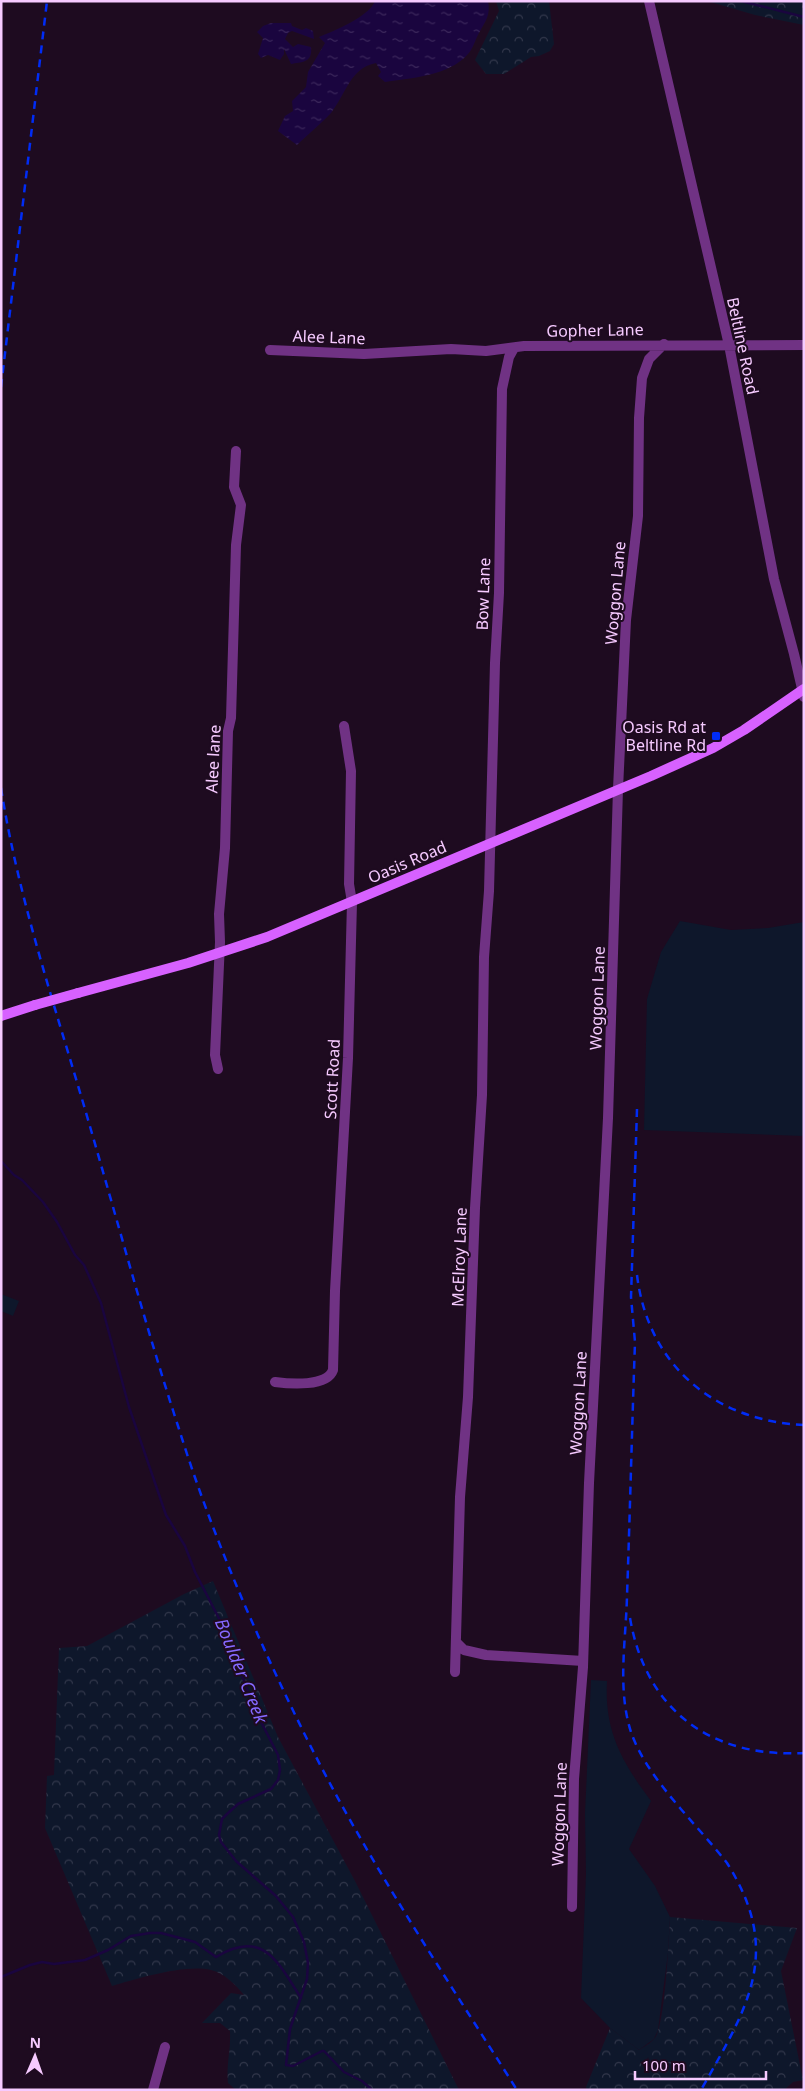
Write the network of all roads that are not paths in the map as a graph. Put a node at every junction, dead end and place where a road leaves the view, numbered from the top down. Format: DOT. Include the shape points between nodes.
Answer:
graph roads {
  1 [pos="649,1"];
  2 [pos="664,344"];
  3 [pos="729,345"];
  4 [pos="804,345"];
  5 [pos="514,348"];
  6 [pos="270,350"];
  7 [pos="387,353"];
  8 [pos="236,451"];
  9 [pos="803,692"];
  10 [pos="344,726"];
  11 [pos="618,789"];
  12 [pos="489,843"];
  13 [pos="352,902"];
  14 [pos="219,954"];
  15 [pos="1,1016"];
  16 [pos="218,1069"];
  17 [pos="275,1382"];
  18 [pos="456,1642"];
  19 [pos="584,1661"];
  20 [pos="455,1672"];
  21 [pos="572,1907"];
  22 [pos="165,2047"];
  23 [pos="153,2090"];
  1 -- 3 [label="street, Beltline Road"];
  2 -- 3 [label="street, Gopher Lane"];
  2 -- 5 [label="street, Gopher Lane"];
  2 -- 11 [label="street, Woggon Lane" via="649,359 642,378 638,516 626,620"];
  3 -- 4 [label="street, Gopher Lane"];
  3 -- 9 [label="street, Beltline Road" via="774,579"];
  5 -- 7 [label="street, Gopher Lane"];
  5 -- 12 [label="street, Bow Lane" via="502,389 499,593"];
  6 -- 7 [label="street, Alee Lane"];
  8 -- 14 [label="street, Alee lane" via="234,487 241,505 236,545"];
  9 -- 11 [label="main road, Oasis Road" via="712,748"];
  10 -- 13 [label="street, Scott Road" via="351,771 349,884"];
  11 -- 12 [label="main road, Oasis Road"];
  11 -- 19 [label="street, Woggon Lane" via="608,1118 589,1473"];
  12 -- 13 [label="main road, Oasis Road"];
  12 -- 18 [label="street, McElroy Lane" via="482,1095 460,1497"];
  13 -- 14 [label="main road, Oasis Road"];
  13 -- 17 [label="street, Scott Road" via="333,1370 326,1379 309,1383"];
  14 -- 15 [label="main road, Oasis Road, bridge"];
  14 -- 16 [label="street, Alee lane" via="214,1055"];
  18 -- 19 [label="street" via="464,1650 486,1655"];
  18 -- 20 [label="street, McElroy Lane"];
  19 -- 21 [label="street, Woggon Lane" via="574,1779"];
  22 -- 23 [label="street"];
}
